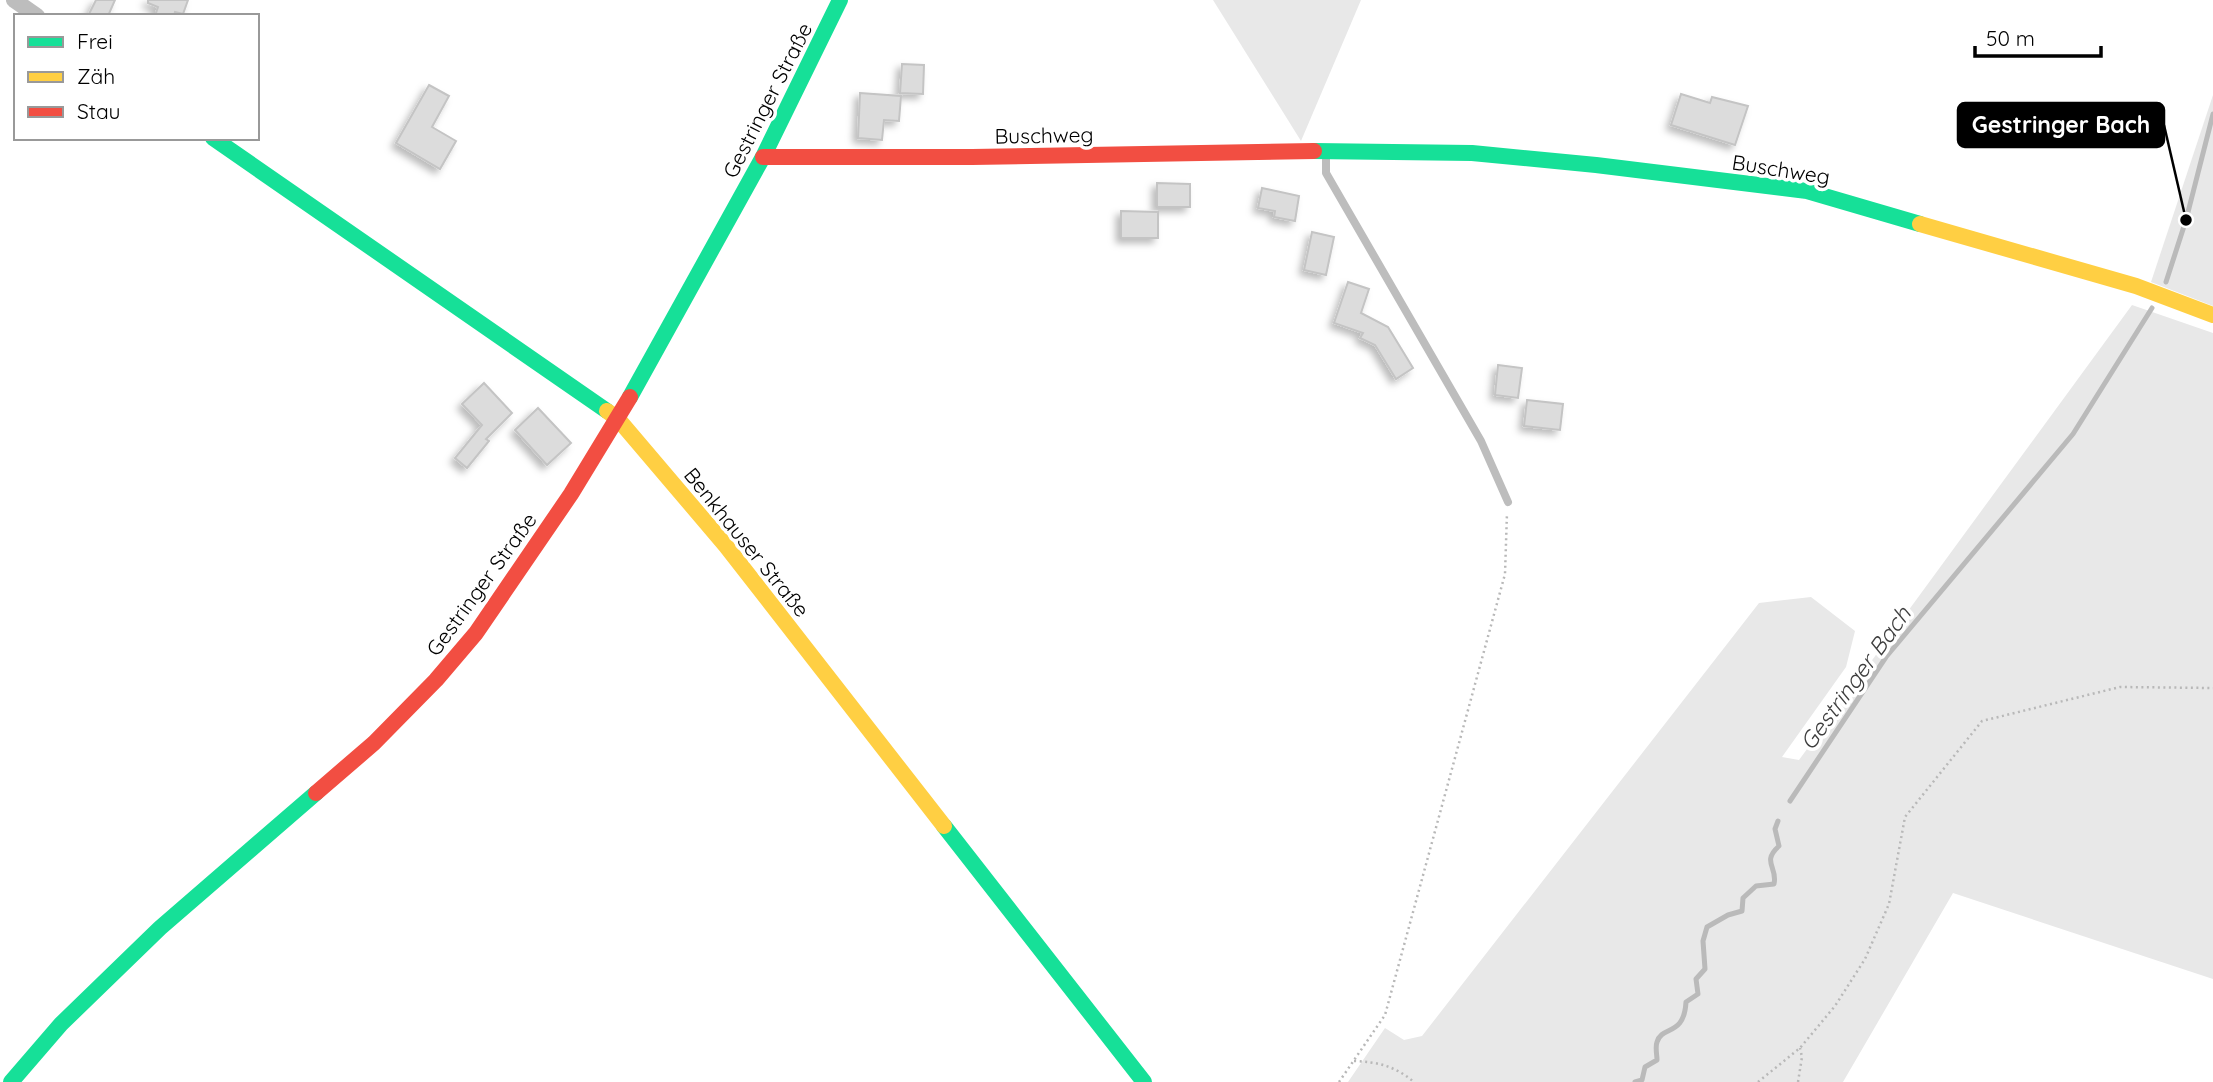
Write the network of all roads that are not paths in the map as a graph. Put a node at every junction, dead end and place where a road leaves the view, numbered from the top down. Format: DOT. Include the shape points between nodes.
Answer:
graph roads {
  1 [pos="14,0"];
  2 [pos="840,0"];
  3 [pos="34,14"];
  4 [pos="216,140"];
  5 [pos="1326,151"];
  6 [pos="763,158"];
  7 [pos="2213,316"];
  8 [pos="618,419"];
  9 [pos="1507,502"];
  10 [pos="11,1082"];
  11 [pos="1144,1082"];
  1 -- 3 [label="street"];
  2 -- 6 [label="street, Gestringer Straße"];
  4 -- 8 [label="street, Benkhauser Straße"];
  5 -- 6 [label="street, Buschweg"];
  5 -- 7 [label="street, Buschweg" via="1472,153 1807,191 2136,286"];
  5 -- 9 [label="lane" via="1326,173 1481,441"];
  6 -- 8 [label="street, Gestringer Straße"];
  8 -- 10 [label="street, Gestringer Straße" via="530,556 436,680 374,743 150,938 61,1024"];
  8 -- 11 [label="street, Benkhauser Straße" via="726,546"];
}
